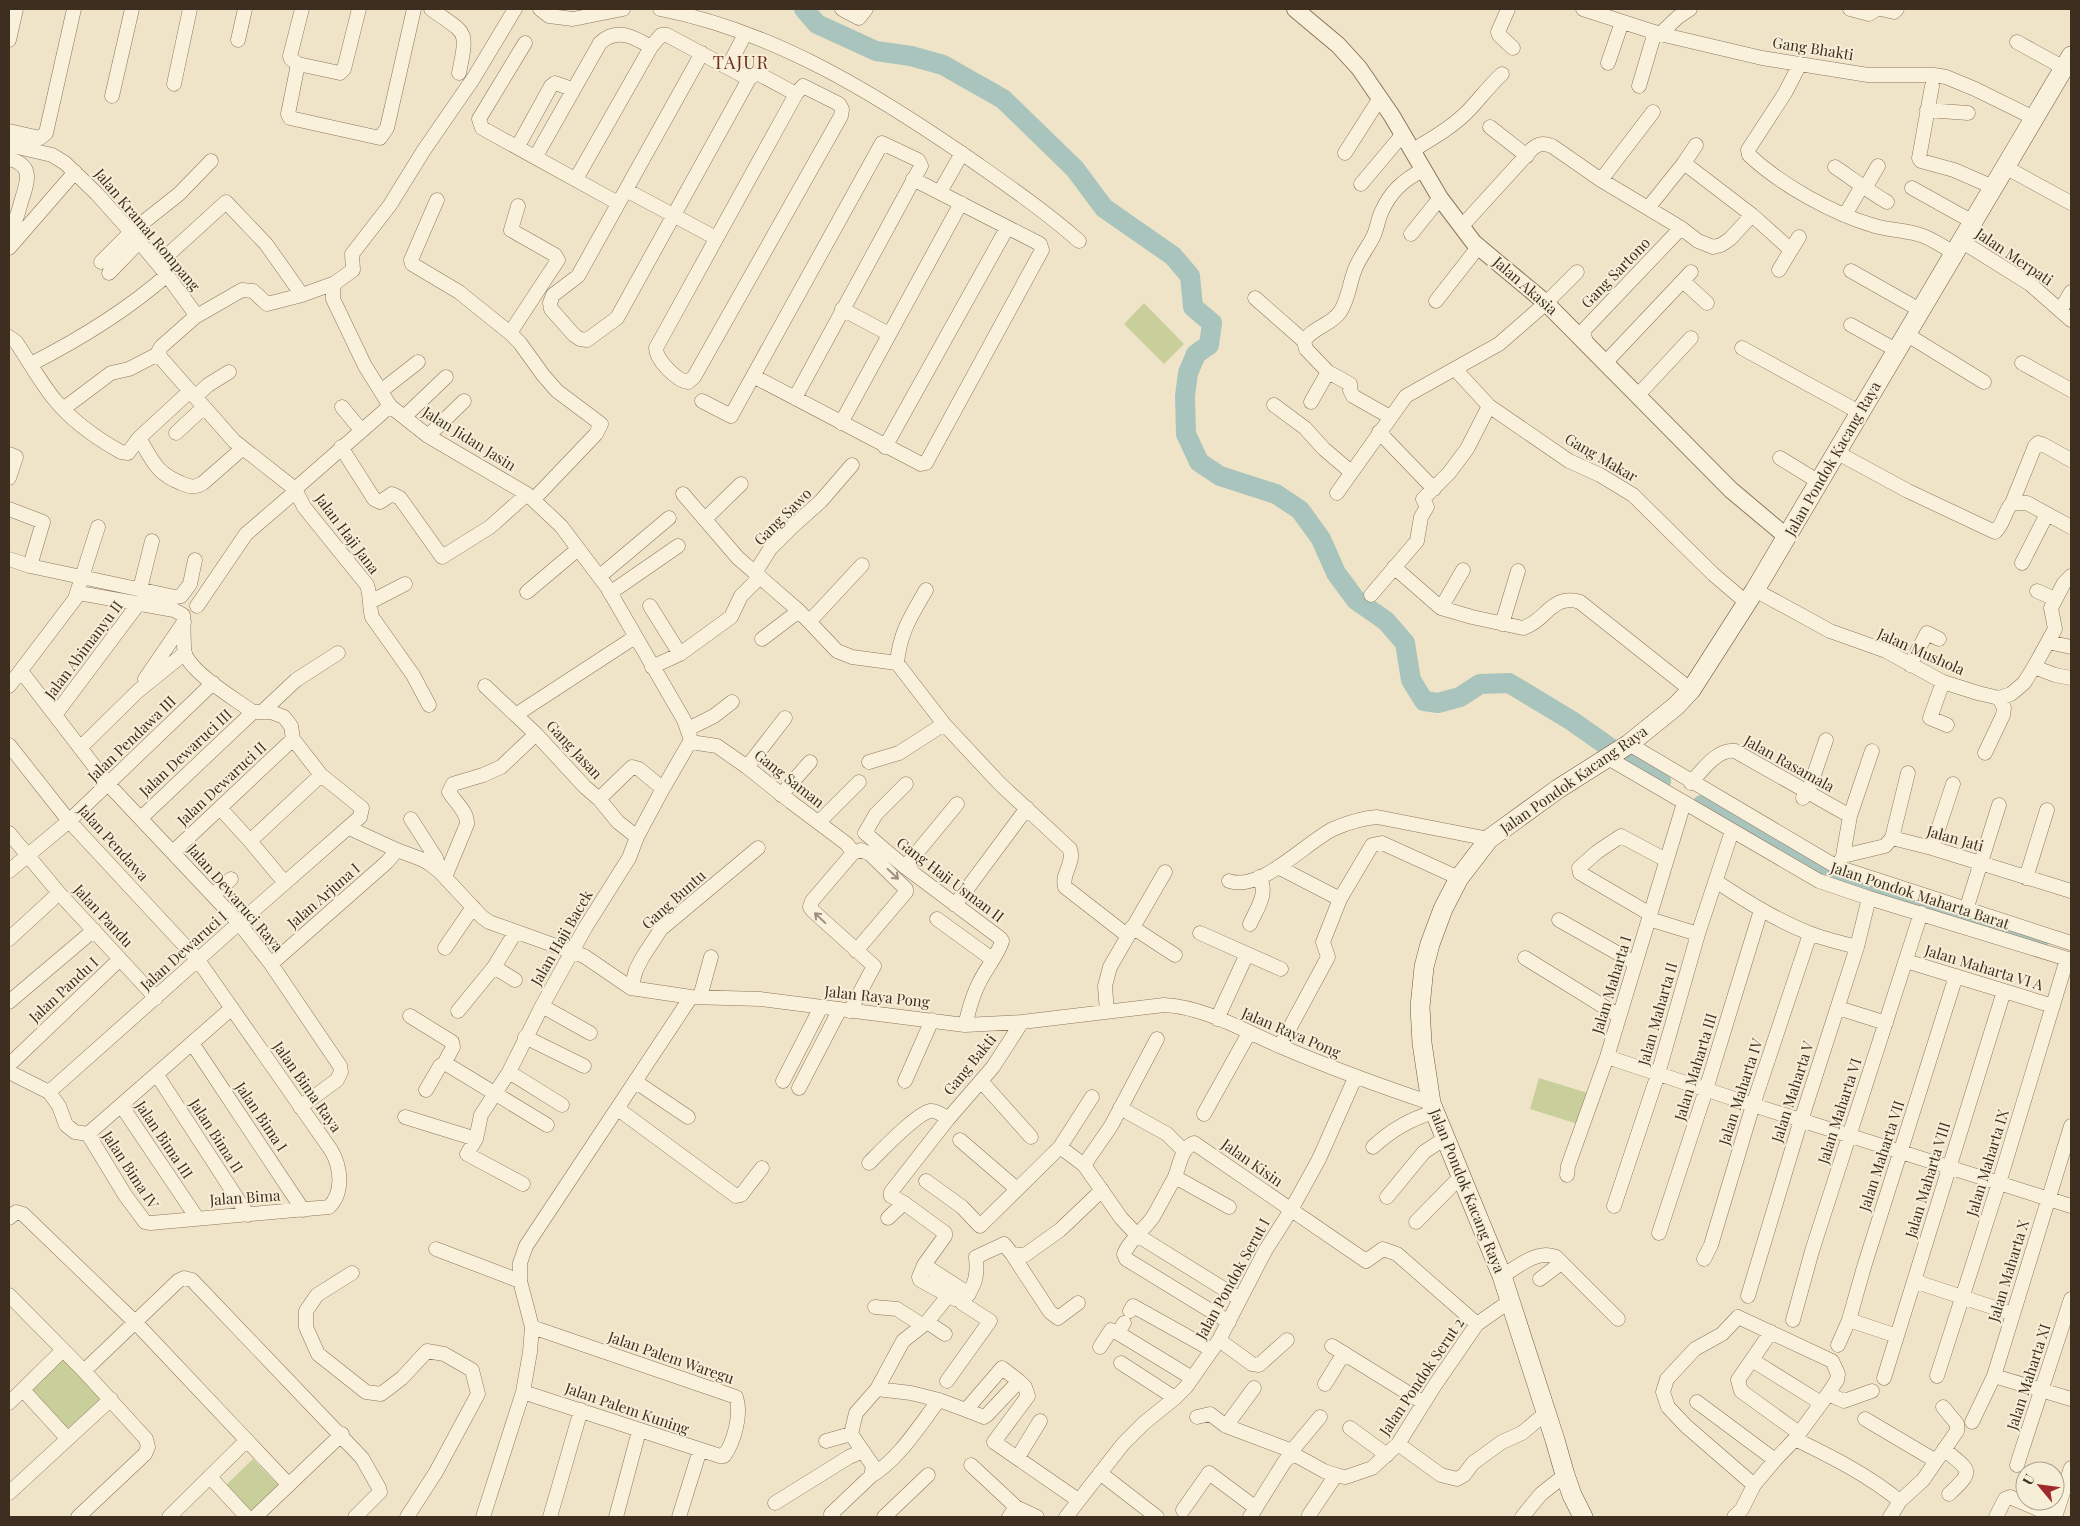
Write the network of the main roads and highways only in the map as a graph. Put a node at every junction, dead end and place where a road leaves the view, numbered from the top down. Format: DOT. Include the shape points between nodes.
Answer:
graph roads {
  1 [pos="2069,66"];
  2 [pos="1584,1517"];
  1 -- 2 [label="main road, Jalan Pondok Kacang Raya" via="1993,186 1751,597 1691,690 1618,752 1558,789 1489,839 1459,878 1430,944 1421,990 1422,1043 1432,1108 1502,1276 1565,1475"];
}
